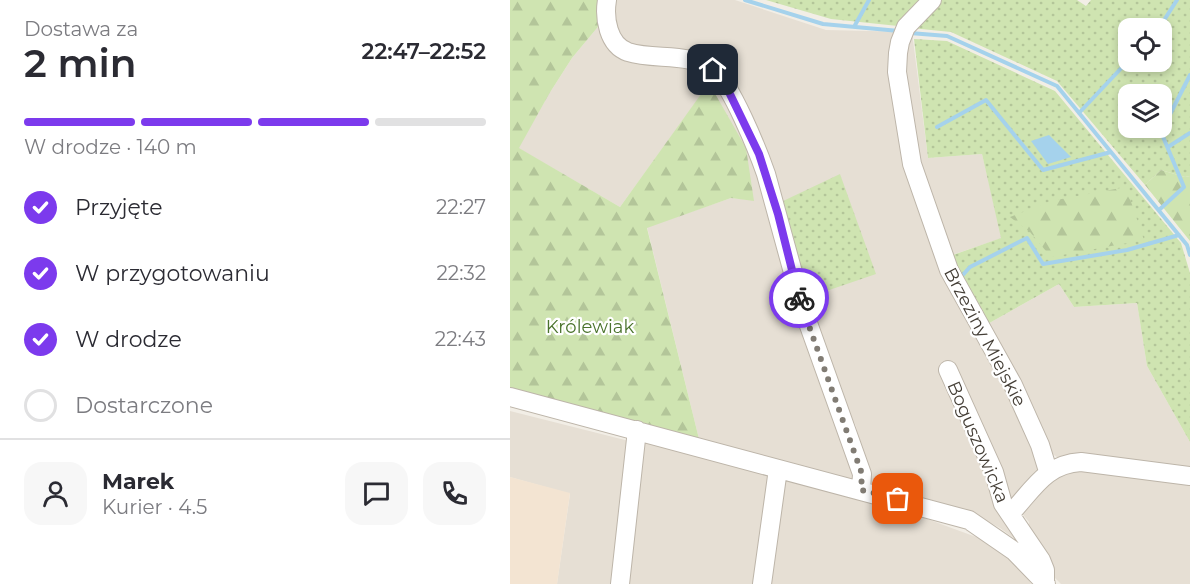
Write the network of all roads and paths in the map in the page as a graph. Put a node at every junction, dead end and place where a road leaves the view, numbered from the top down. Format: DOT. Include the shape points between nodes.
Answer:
graph roads {
  1 [pos="606,0"];
  2 [pos="932,0"];
  3 [pos="948,370"];
  4 [pos="510,397"];
  5 [pos="637,430"];
  6 [pos="778,470"];
  7 [pos="1048,471"];
  8 [pos="1190,476"];
  9 [pos="861,490"];
  10 [pos="1010,514"];
  11 [pos="620,584"];
  12 [pos="762,584"];
  13 [pos="1045,584"];
  1 -- 9 [label="street" via="610,32 625,50 705,65 719,75 728,90 759,154 800,301 862,474"];
  2 -- 7 [label="street, Brzeziny Miejskie" via="904,31 898,53 907,146 948,270 1013,385"];
  3 -- 10 [label="street, Boguszowicka"];
  4 -- 5 [label="street, Boguszowicka"];
  5 -- 6 [label="street, Boguszowicka"];
  5 -- 11 [label="street"];
  6 -- 9 [label="street, Boguszowicka"];
  6 -- 12 [label="street"];
  7 -- 8 [label="street" via="1081,462"];
  7 -- 10 [label="street, Boguszowicka"];
  9 -- 13 [label="street, Boguszowicka" via="969,520 1014,551"];
  10 -- 13 [label="street, Boguszowicka" via="1041,560"];
}
